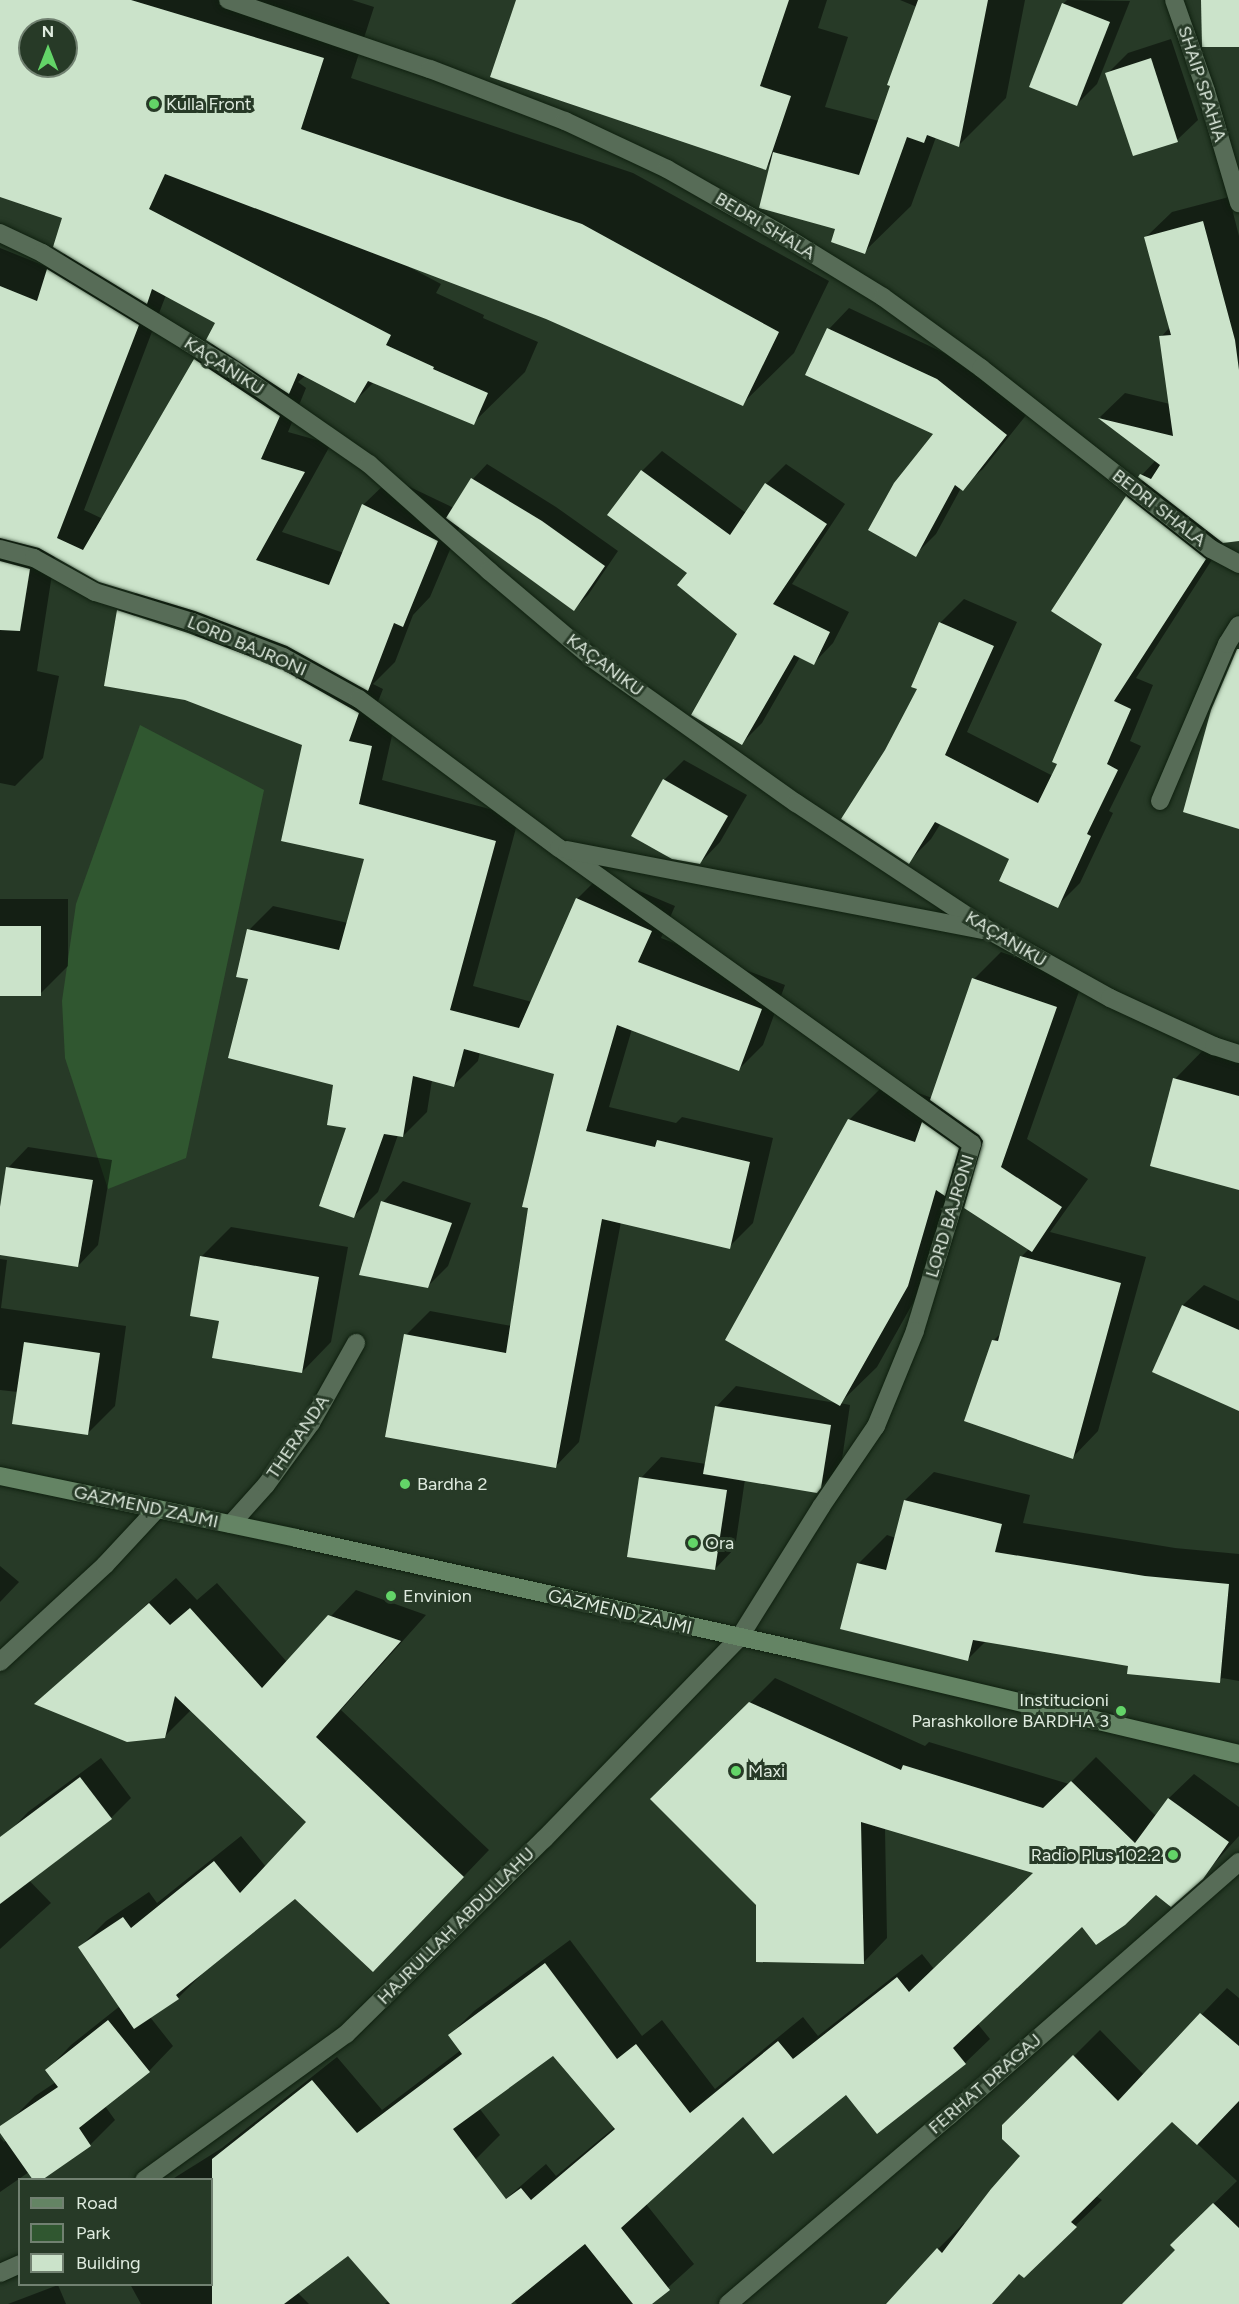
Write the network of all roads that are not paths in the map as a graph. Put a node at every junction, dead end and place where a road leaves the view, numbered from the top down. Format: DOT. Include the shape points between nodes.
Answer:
graph roads {
  1 [pos="228,0"];
  2 [pos="1174,0"];
  3 [pos="1239,202"];
  4 [pos="0,233"];
  5 [pos="0,549"];
  6 [pos="1239,564"];
  7 [pos="1239,625"];
  8 [pos="1160,801"];
  9 [pos="559,848"];
  10 [pos="990,931"];
  11 [pos="1239,1054"];
  12 [pos="356,1343"];
  13 [pos="0,1476"];
  14 [pos="157,1509"];
  15 [pos="231,1524"];
  16 [pos="739,1638"];
  17 [pos="0,1662"];
  18 [pos="1239,1754"];
  19 [pos="1239,1862"];
  20 [pos="147,2178"];
  21 [pos="18,2265"];
  22 [pos="0,2272"];
  23 [pos="728,2304"];
  1 -- 6 [label="street, BEDRI SHALA" via="430,69 565,121 667,169 883,297 981,368 1211,549"];
  2 -- 3 [label="street, SHAIP SPAHIA"];
  4 -- 10 [label="street, KAÇANIKU" via="42,253 235,371 369,464 593,659 796,804"];
  5 -- 9 [label="street, LORD BAJRONI" via="34,558 95,592 192,622 283,657 359,699"];
  7 -- 8 [label="street" via="1227,644"];
  9 -- 10 [label="street, LORD BAJRONI"];
  9 -- 16 [label="street, LORD BAJRONI" via="972,1144 915,1331 876,1426"];
  10 -- 11 [label="street, KAÇANIKU" via="1110,999"];
  12 -- 15 [label="street, THERANDA" via="311,1423 266,1485"];
  13 -- 14 [label="street, GAZMEND ZAJMI"];
  14 -- 15 [label="street, GAZMEND ZAJMI"];
  14 -- 17 [label="street" via="105,1564"];
  15 -- 16 [label="street, GAZMEND ZAJMI"];
  16 -- 18 [label="street, GAZMEND ZAJMI"];
  16 -- 20 [label="street, HAJRULLAH ABDULLAHU" via="544,1839 346,2034"];
  19 -- 23 [label="street, FERHAT DRAGAJ"];
  21 -- 22 [label="street"];
}
